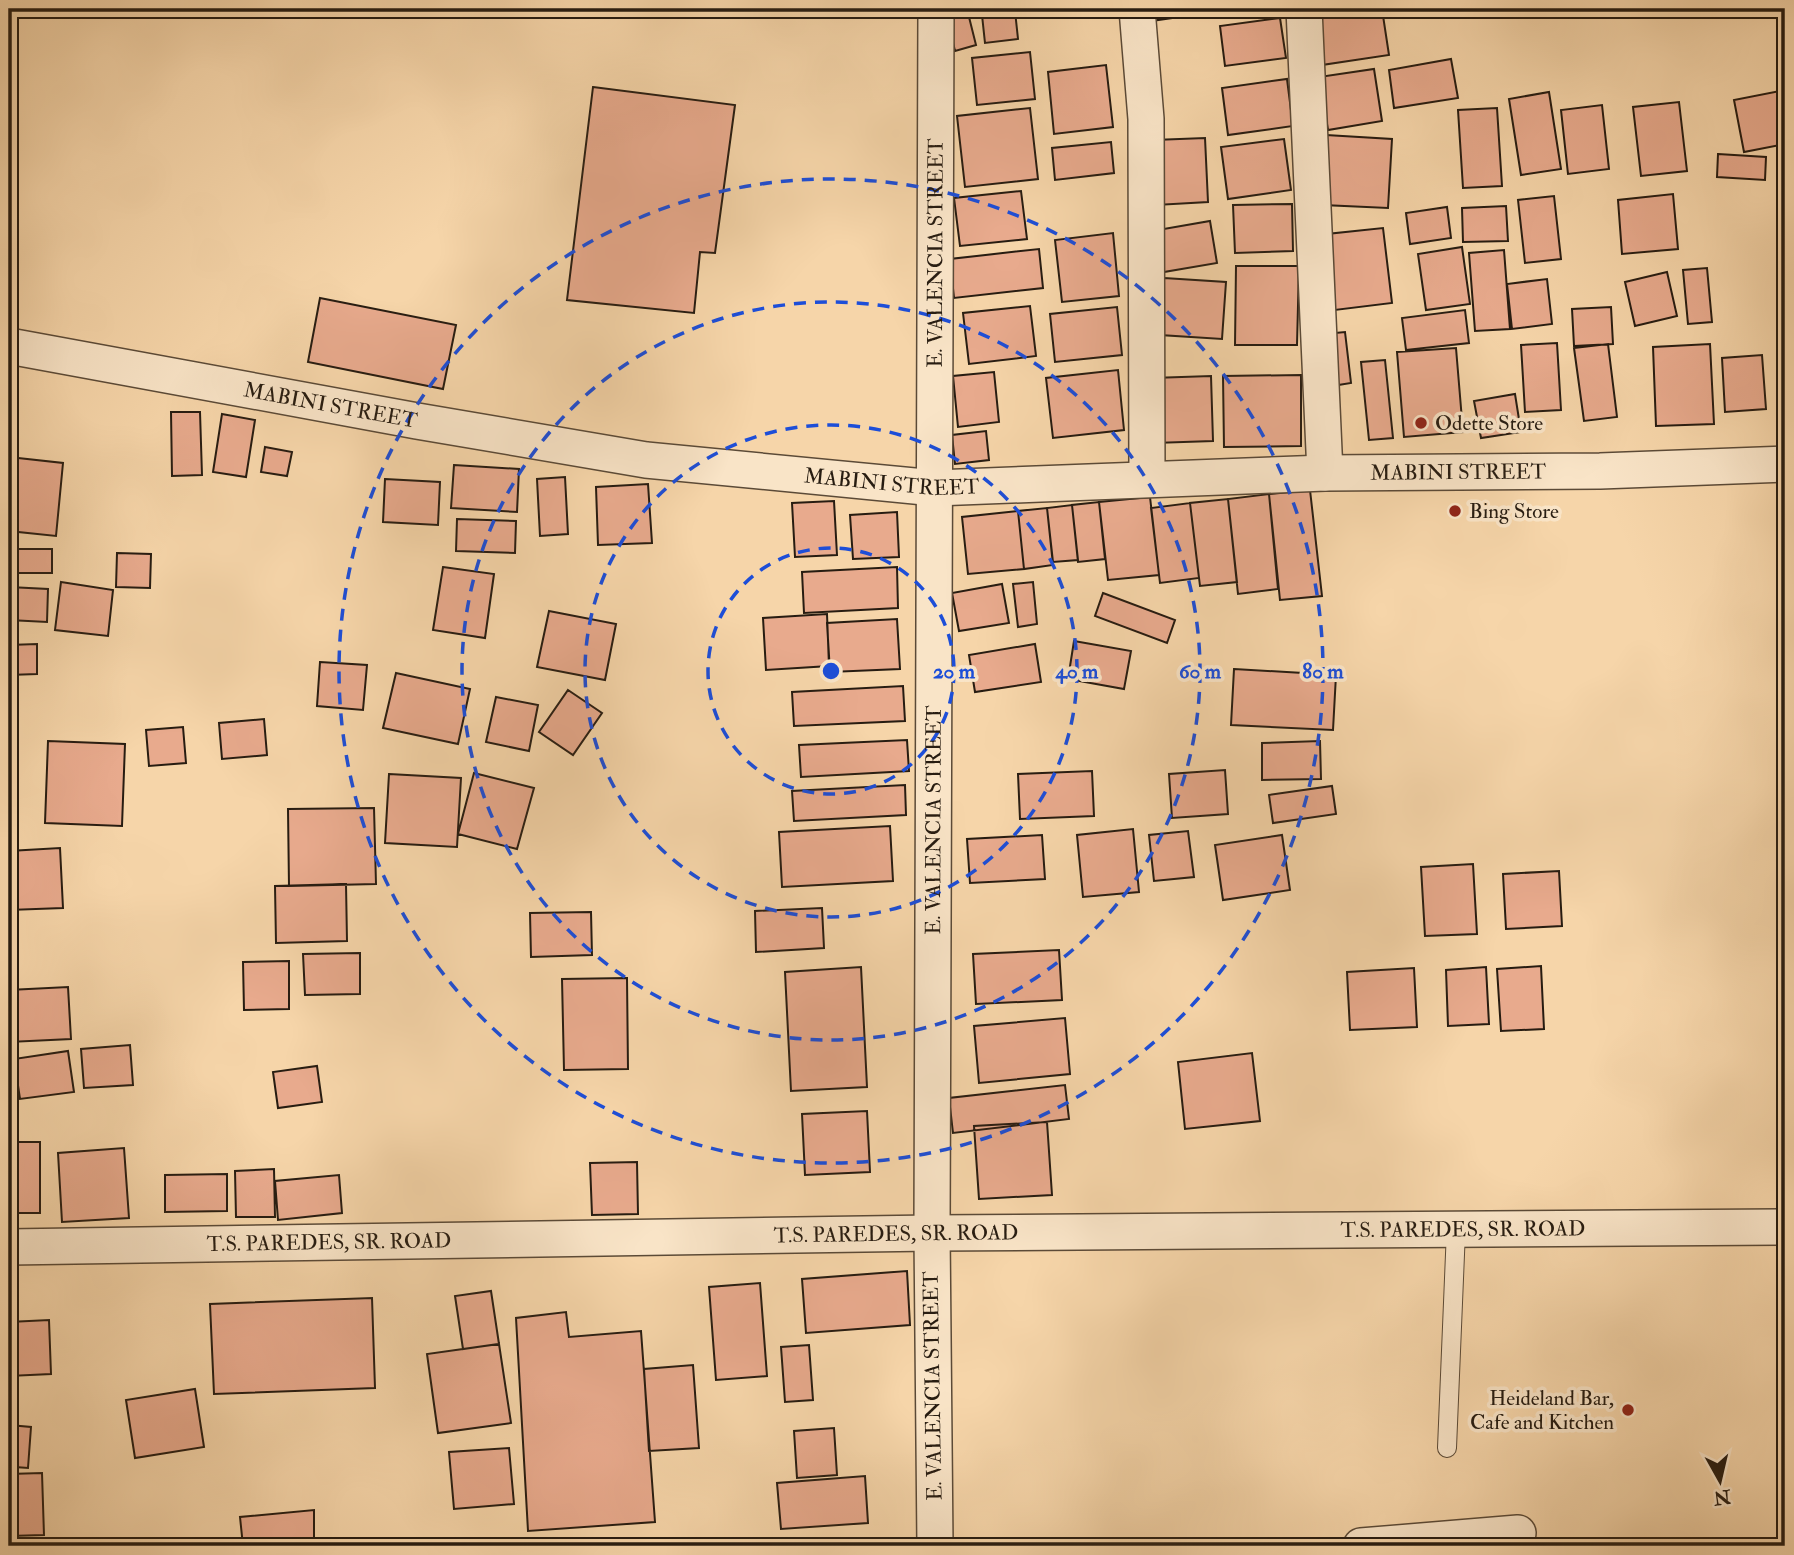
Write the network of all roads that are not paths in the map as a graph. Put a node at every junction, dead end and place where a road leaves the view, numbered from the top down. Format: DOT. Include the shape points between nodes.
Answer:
graph roads {
  1 [pos="936,9"];
  2 [pos="1137,9"];
  3 [pos="1304,9"];
  4 [pos="9,346"];
  5 [pos="1785,464"];
  6 [pos="1325,473"];
  7 [pos="1147,478"];
  8 [pos="935,488"];
  9 [pos="1785,1227"];
  10 [pos="1456,1230"];
  11 [pos="932,1234"];
  12 [pos="9,1247"];
  13 [pos="1447,1447"];
  14 [pos="1518,1533"];
  15 [pos="935,1546"];
  16 [pos="1361,1546"];
  1 -- 8 [label="street, E. VALENCIA STREET"];
  2 -- 7 [label="street" via="1146,119"];
  3 -- 6 [label="street"];
  4 -- 8 [label="street, MABINI STREET" via="646,460"];
  5 -- 6 [label="street, MABINI STREET"];
  6 -- 7 [label="street, MABINI STREET"];
  7 -- 8 [label="street, MABINI STREET"];
  8 -- 11 [label="street, E. VALENCIA STREET"];
  9 -- 10 [label="street, T.S. PAREDES, SR. ROAD"];
  10 -- 11 [label="street, T.S. PAREDES, SR. ROAD"];
  10 -- 13 [label="lane"];
  11 -- 12 [label="street, T.S. PAREDES, SR. ROAD"];
  11 -- 15 [label="street, E. VALENCIA STREET"];
  14 -- 16 [label="street"];
}
